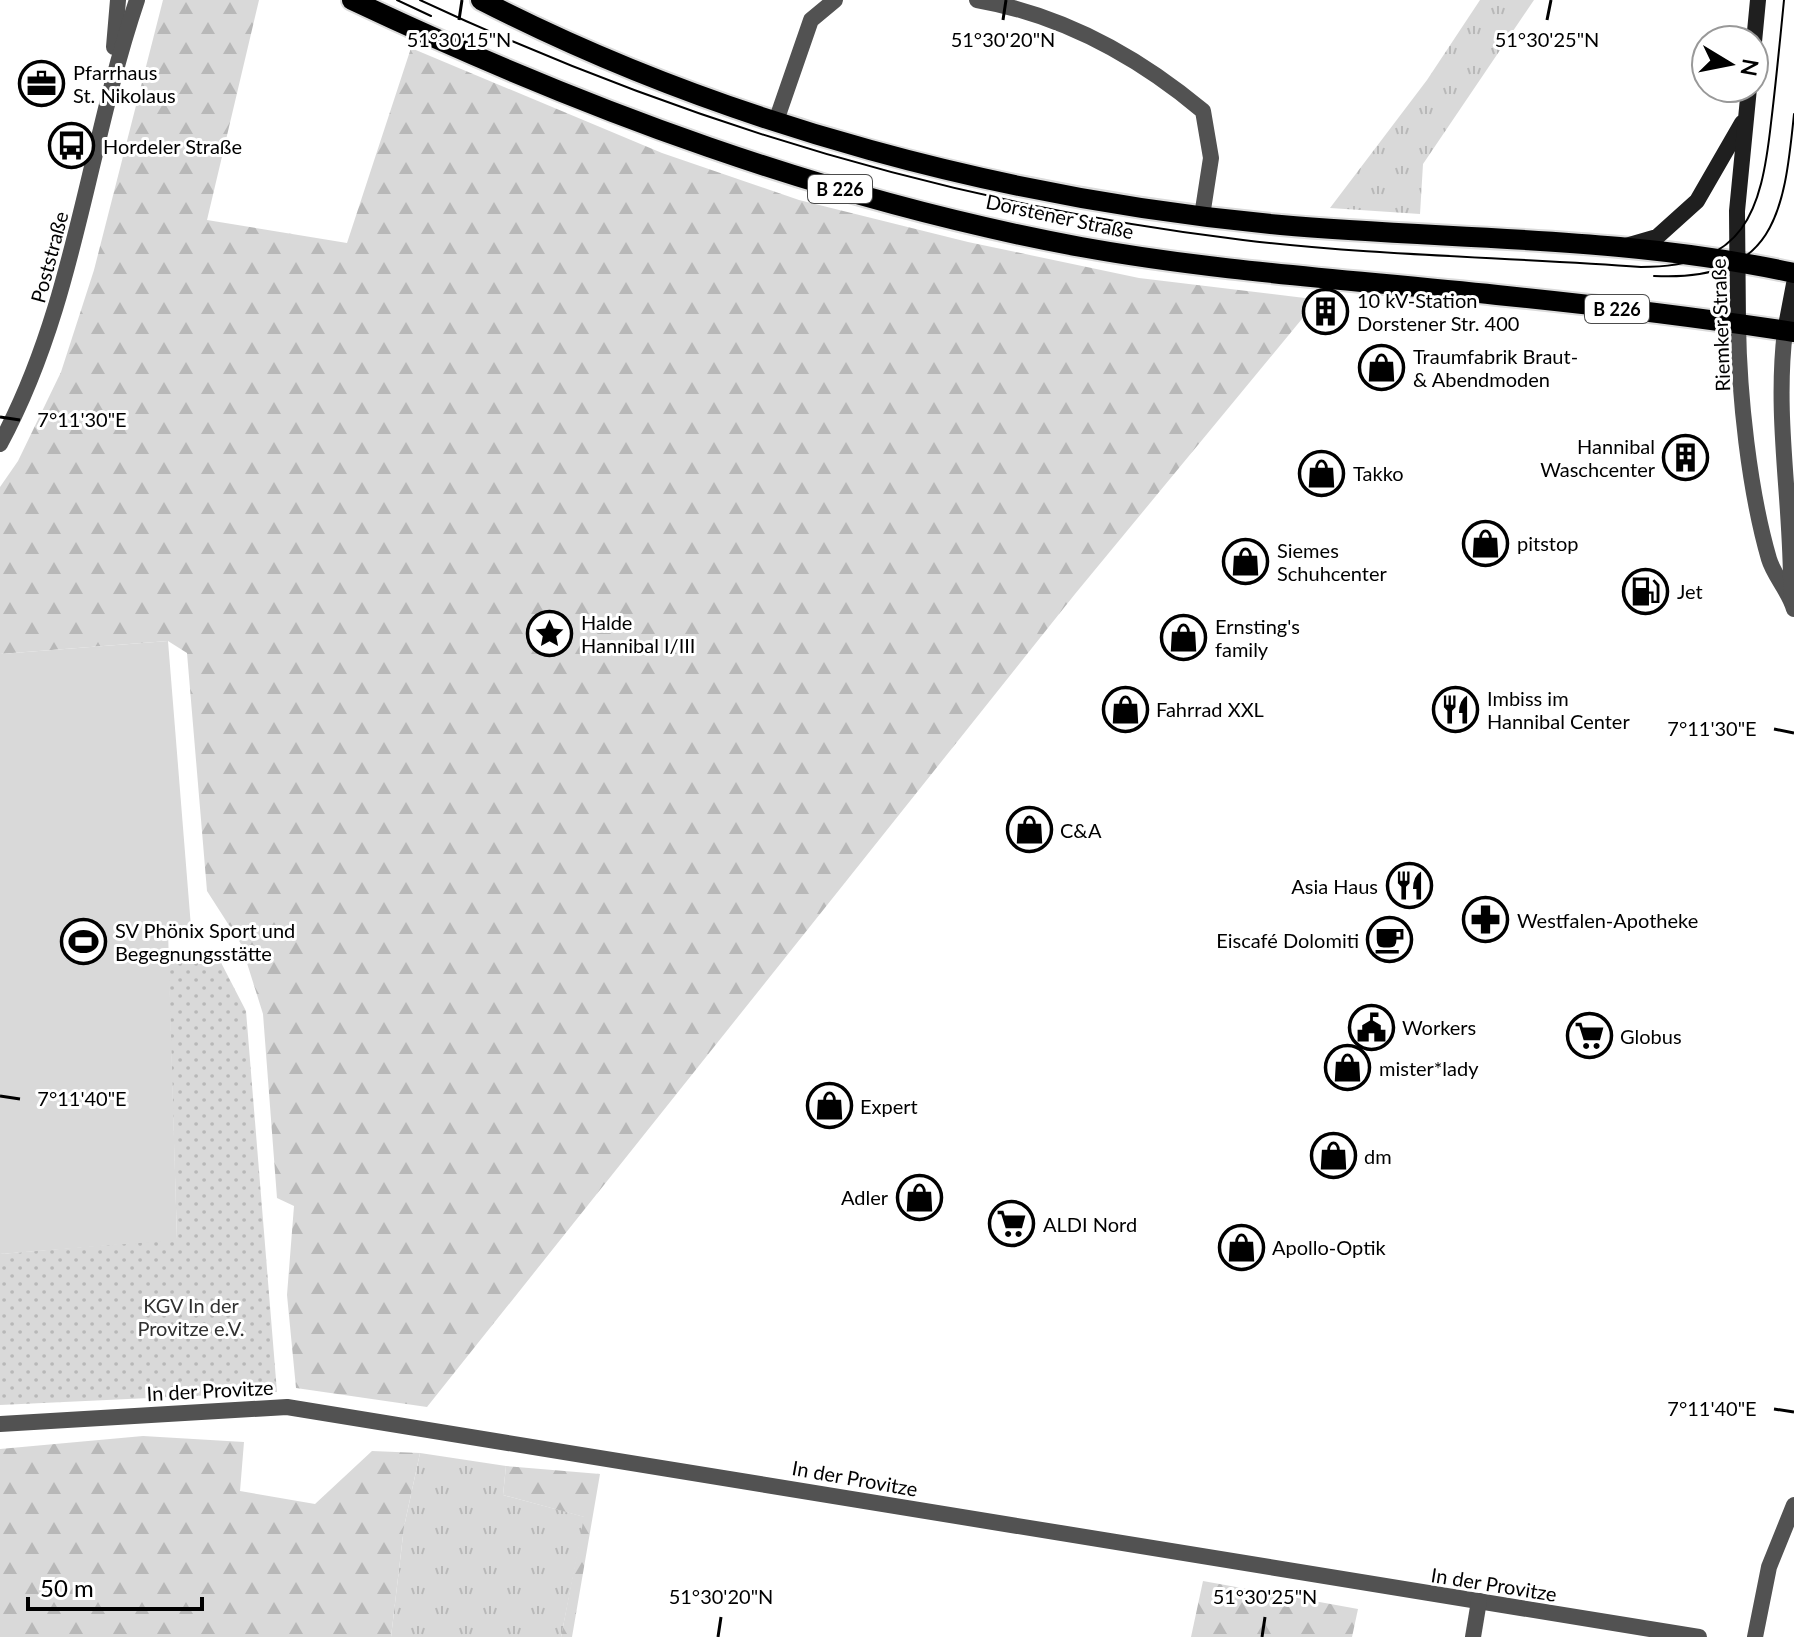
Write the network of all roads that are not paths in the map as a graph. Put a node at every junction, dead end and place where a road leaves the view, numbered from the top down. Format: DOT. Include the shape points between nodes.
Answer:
graph roads {
  1 [pos="118,0"];
  2 [pos="137,0"];
  3 [pos="352,0"];
  4 [pos="481,0"];
  5 [pos="835,0"];
  6 [pos="977,0"];
  7 [pos="1758,0"];
  8 [pos="1756,24"];
  9 [pos="113,72"];
  10 [pos="1747,104"];
  11 [pos="1746,114"];
  12 [pos="776,121"];
  13 [pos="1202,216"];
  14 [pos="1624,246"];
  15 [pos="1738,261"];
  16 [pos="1794,273"];
  17 [pos="1794,284"];
  18 [pos="1738,324"];
  19 [pos="1789,331"];
  20 [pos="0,444"];
  21 [pos="1793,604"];
  22 [pos="0,1424"];
  23 [pos="1794,1505"];
  24 [pos="1479,1601"];
  25 [pos="1473,1637"];
  26 [pos="1699,1637"];
  27 [pos="1755,1637"];
  1 -- 9 [label="street, Poststraße"];
  2 -- 9 [label="street, Poststraße"];
  3 -- 18 [label="main road, Dorstener Straße / B 226" via="657,130 798,179 940,215 1078,247 1214,269"];
  4 -- 12 [label="main road, Dorstener Straße / B 226" via="628,67"];
  5 -- 12 [label="street" via="811,20"];
  6 -- 13 [label="street" via="1036,13 1096,37 1144,65 1203,111 1211,158"];
  7 -- 8 [label="main road"];
  9 -- 20 [label="street, Poststraße" via="61,295 30,385"];
  10 -- 11 [label="main road, Riemker Straße"];
  11 -- 14 [label="main road" via="1697,201 1657,237"];
  11 -- 15 [label="main road, Riemker Straße"];
  12 -- 13 [label="main road, Dorstener Straße / B 226" via="1009,183"];
  13 -- 14 [label="main road, Dorstener Straße / B 226"];
  14 -- 15 [label="main road, Dorstener Straße / B 226"];
  15 -- 16 [label="main road, Dorstener Straße / B 226"];
  15 -- 18 [label="main road, Riemker Straße"];
  17 -- 19 [label="main road, Riemker Straße"];
  18 -- 19 [label="main road, Dorstener Straße / B 226"];
  18 -- 21 [label="street, Riemker Straße" via="1739,369 1763,535 1770,563"];
  19 -- 21 [label="street, Riemker Straße" via="1780,385"];
  22 -- 24 [label="street, In der Provitze" via="287,1407"];
  23 -- 27 [label="street" via="1769,1567"];
  24 -- 25 [label="street"];
  24 -- 26 [label="street, In der Provitze"];
}
